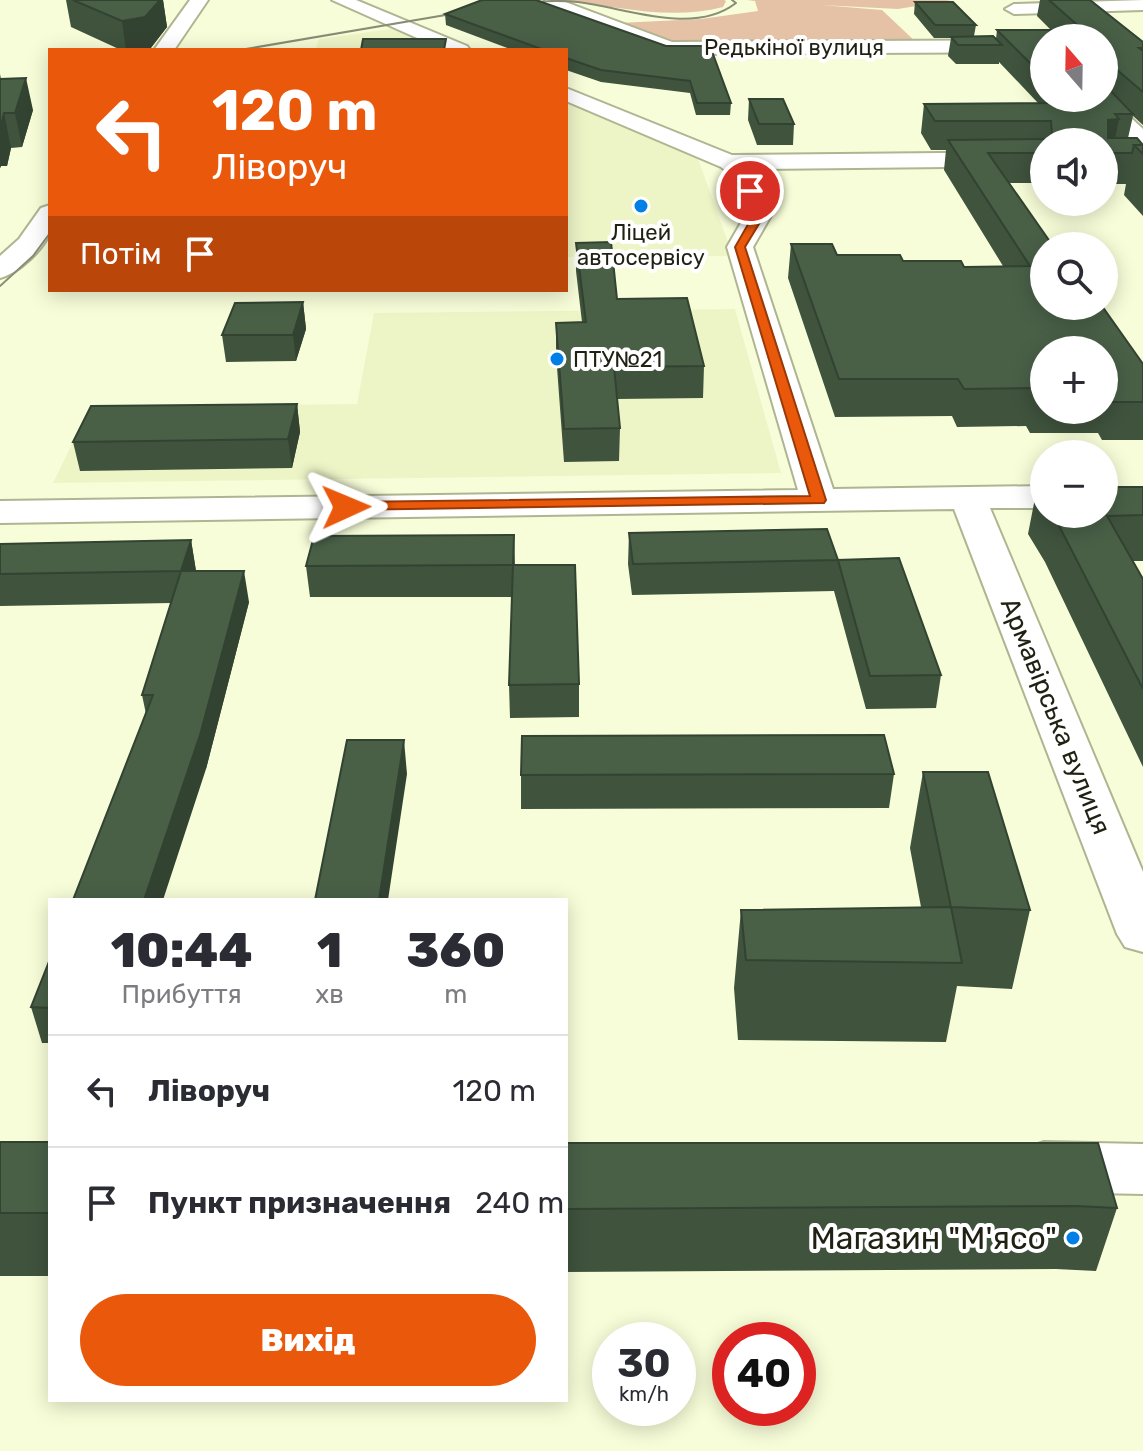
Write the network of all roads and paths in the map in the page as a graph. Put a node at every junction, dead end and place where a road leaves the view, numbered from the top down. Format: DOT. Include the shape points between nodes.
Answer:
graph roads {
  1 [pos="199,0"];
  2 [pos="341,0"];
  3 [pos="552,3"];
  4 [pos="1010,4"];
  5 [pos="1143,5"];
  6 [pos="1030,27"];
  7 [pos="1030,43"];
  8 [pos="165,48"];
  9 [pos="455,48"];
  10 [pos="568,95"];
  11 [pos="1110,112"];
  12 [pos="1139,153"];
  13 [pos="1030,159"];
  14 [pos="729,162"];
  15 [pos="48,216"];
  16 [pos="0,270"];
  17 [pos="1030,497"];
  18 [pos="968,498"];
  19 [pos="819,500"];
  20 [pos="0,512"];
  21 [pos="1143,934"];
  22 [pos="987,1166"];
  23 [pos="1143,1169"];
  1 -- 8 [label="street"];
  2 -- 9 [label="street"];
  3 -- 7 [label="street, Редькіної вулиця" via="670,48"];
  4 -- 5 [label="street"];
  4 -- 6 [label="street"];
  10 -- 14 [label="street"];
  11 -- 12 [label="street"];
  13 -- 14 [label="street"];
  14 -- 19 [label="street" via="740,171 759,214 740,247"];
  15 -- 16 [label="street" via="28,245"];
  17 -- 18 [label="street"];
  18 -- 19 [label="street"];
  18 -- 21 [label="street, Армавірська вулиця"];
  19 -- 20 [label="street"];
  22 -- 23 [label="street"];
}
